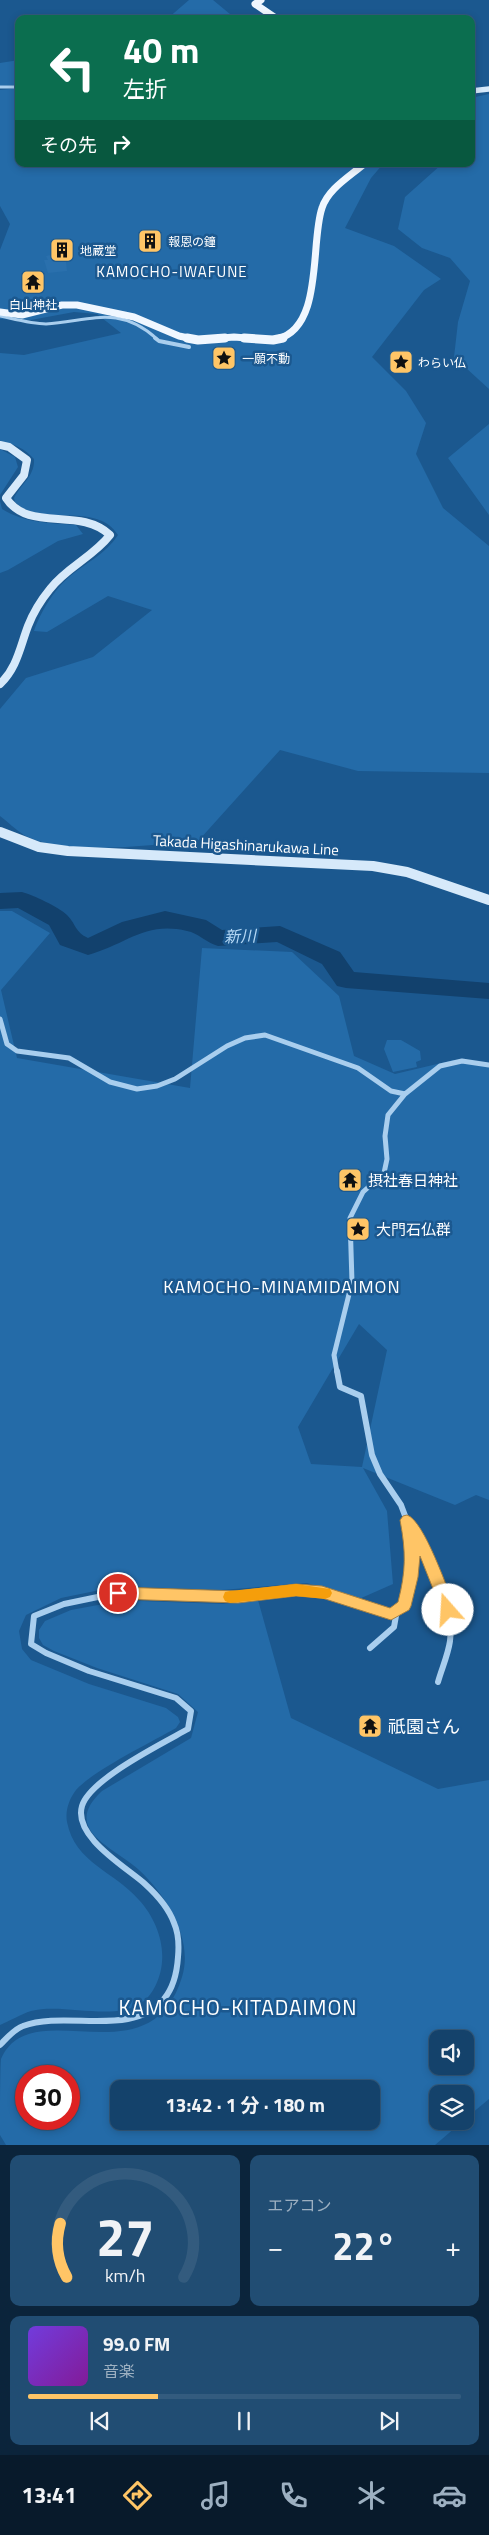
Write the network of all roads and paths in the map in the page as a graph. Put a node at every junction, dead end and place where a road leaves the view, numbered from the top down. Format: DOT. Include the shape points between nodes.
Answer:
graph roads {
  1 [pos="256,1"];
  2 [pos="272,15"];
  3 [pos="15,87"];
  4 [pos="0,88"];
  5 [pos="489,89"];
  6 [pos="475,91"];
  7 [pos="360,167"];
  8 [pos="0,312"];
  9 [pos="0,316"];
  10 [pos="190,347"];
  11 [pos="0,445"];
  12 [pos="0,684"];
  13 [pos="3,835"];
  14 [pos="489,900"];
  15 [pos="0,1019"];
  16 [pos="489,1065"];
  17 [pos="405,1094"];
  18 [pos="407,1520"];
  19 [pos="397,1610"];
  20 [pos="370,1648"];
  21 [pos="438,1682"];
  22 [pos="0,2045"];
  1 -- 2 [label="main road"];
  3 -- 4 [label="street"];
  5 -- 6 [label="main road"];
  7 -- 8 [label="main road" via="338,186 322,207 313,295 307,312 286,338 198,340 178,336 134,317 77,304 22,315"];
  9 -- 10 [label="street" via="44,324 114,316 147,330 159,341"];
  11 -- 12 [label="main road" via="9,447 27,460 24,474 6,498 13,508 38,517 96,523 110,535 104,544 60,576 50,588 29,625 12,672"];
  13 -- 14 [label="main road, Takada Higashinarukawa Line" via="39,847 68,851 373,866 406,872"];
  15 -- 17 [label="street" via="7,1044 20,1052 68,1058 116,1085 138,1090 173,1082 211,1054 240,1039 266,1035 358,1068 391,1091"];
  16 -- 17 [label="street" via="462,1061 440,1066"];
  17 -- 18 [label="street" via="388,1115 384,1173 363,1192 350,1218 352,1282 334,1355 340,1387 361,1396 365,1428 375,1463"];
  18 -- 19 [label="street" via="413,1553 411,1577 404,1606"];
  18 -- 21 [label="street" via="436,1574 451,1620 450,1641"];
  19 -- 20 [label="street" via="394,1627"];
  19 -- 22 [label="street" via="391,1614 322,1592 296,1590 238,1597 118,1593 64,1604 34,1616 31,1644 89,1671 176,1698 191,1711 188,1729 94,1786 81,1806 82,1825 96,1845 147,1885 173,1920 180,1948 176,1982 159,2006 140,2016 104,2021 55,2020 24,2026"];
}
